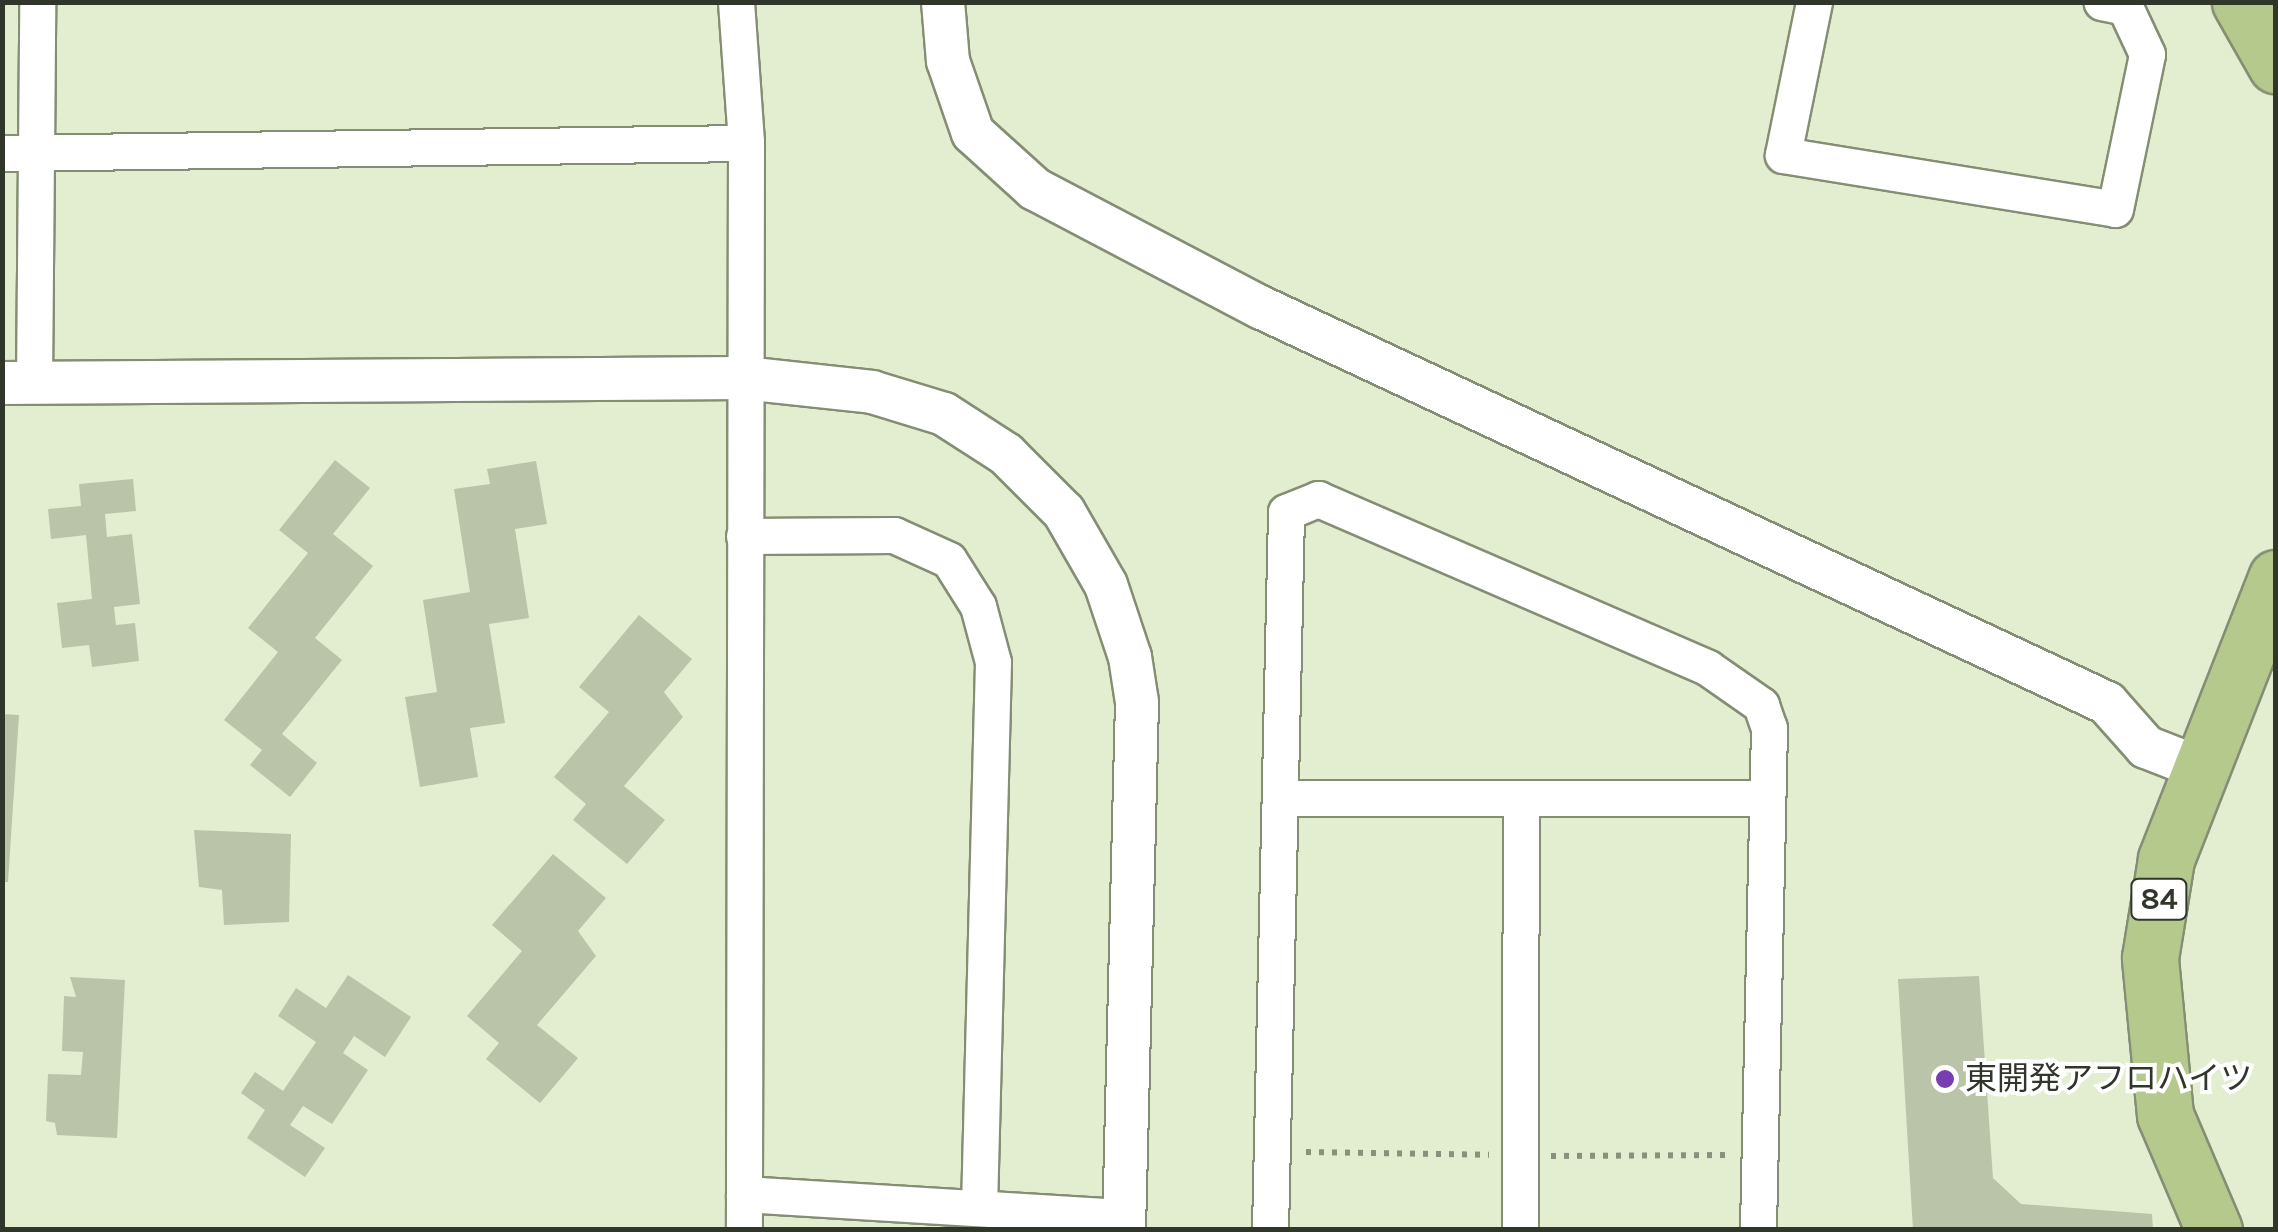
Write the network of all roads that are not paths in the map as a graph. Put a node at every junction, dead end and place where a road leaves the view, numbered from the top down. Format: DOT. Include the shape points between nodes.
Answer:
graph roads {
  1 [pos="37,2"];
  2 [pos="736,2"];
  3 [pos="943,2"];
  4 [pos="1814,2"];
  5 [pos="2102,2"];
  6 [pos="2240,2"];
  7 [pos="2276,66"];
  8 [pos="746,144"];
  9 [pos="19,153"];
  10 [pos="744,378"];
  11 [pos="18,383"];
  12 [pos="744,536"];
  13 [pos="2276,578"];
  14 [pos="2197,767"];
  15 [pos="1280,798"];
  16 [pos="1522,798"];
  17 [pos="1767,798"];
  18 [pos="744,1194"];
  19 [pos="979,1208"];
  20 [pos="1124,1223"];
  21 [pos="744,1230"];
  22 [pos="1270,1230"];
  23 [pos="1520,1230"];
  24 [pos="1758,1230"];
  25 [pos="2214,1230"];
  1 -- 9 [label="street"];
  2 -- 8 [label="street"];
  3 -- 14 [label="street" via="948,60 973,133 1035,189 1260,307 2107,703 2146,747"];
  4 -- 5 [label="street" via="1784,155 2115,210 2148,54 2124,7"];
  6 -- 7 [label="main road"];
  8 -- 9 [label="street"];
  8 -- 10 [label="street"];
  9 -- 11 [label="street"];
  10 -- 11 [label="street"];
  10 -- 12 [label="street"];
  10 -- 20 [label="street" via="872,392 944,414 1006,454 1064,512 1106,584 1137,702"];
  12 -- 18 [label="street"];
  12 -- 19 [label="street" via="894,535 949,560 978,606 993,662"];
  13 -- 14 [label="main road, 84"];
  14 -- 25 [label="main road, 84" via="2166,859 2150,958 2165,1116"];
  15 -- 16 [label="street"];
  15 -- 17 [label="street" via="1286,512 1318,500 1708,668 1760,705 1768,728"];
  15 -- 22 [label="street"];
  16 -- 17 [label="street"];
  16 -- 23 [label="street"];
  17 -- 24 [label="street"];
  18 -- 19 [label="street"];
  18 -- 21 [label="street"];
  19 -- 20 [label="street"];
}
